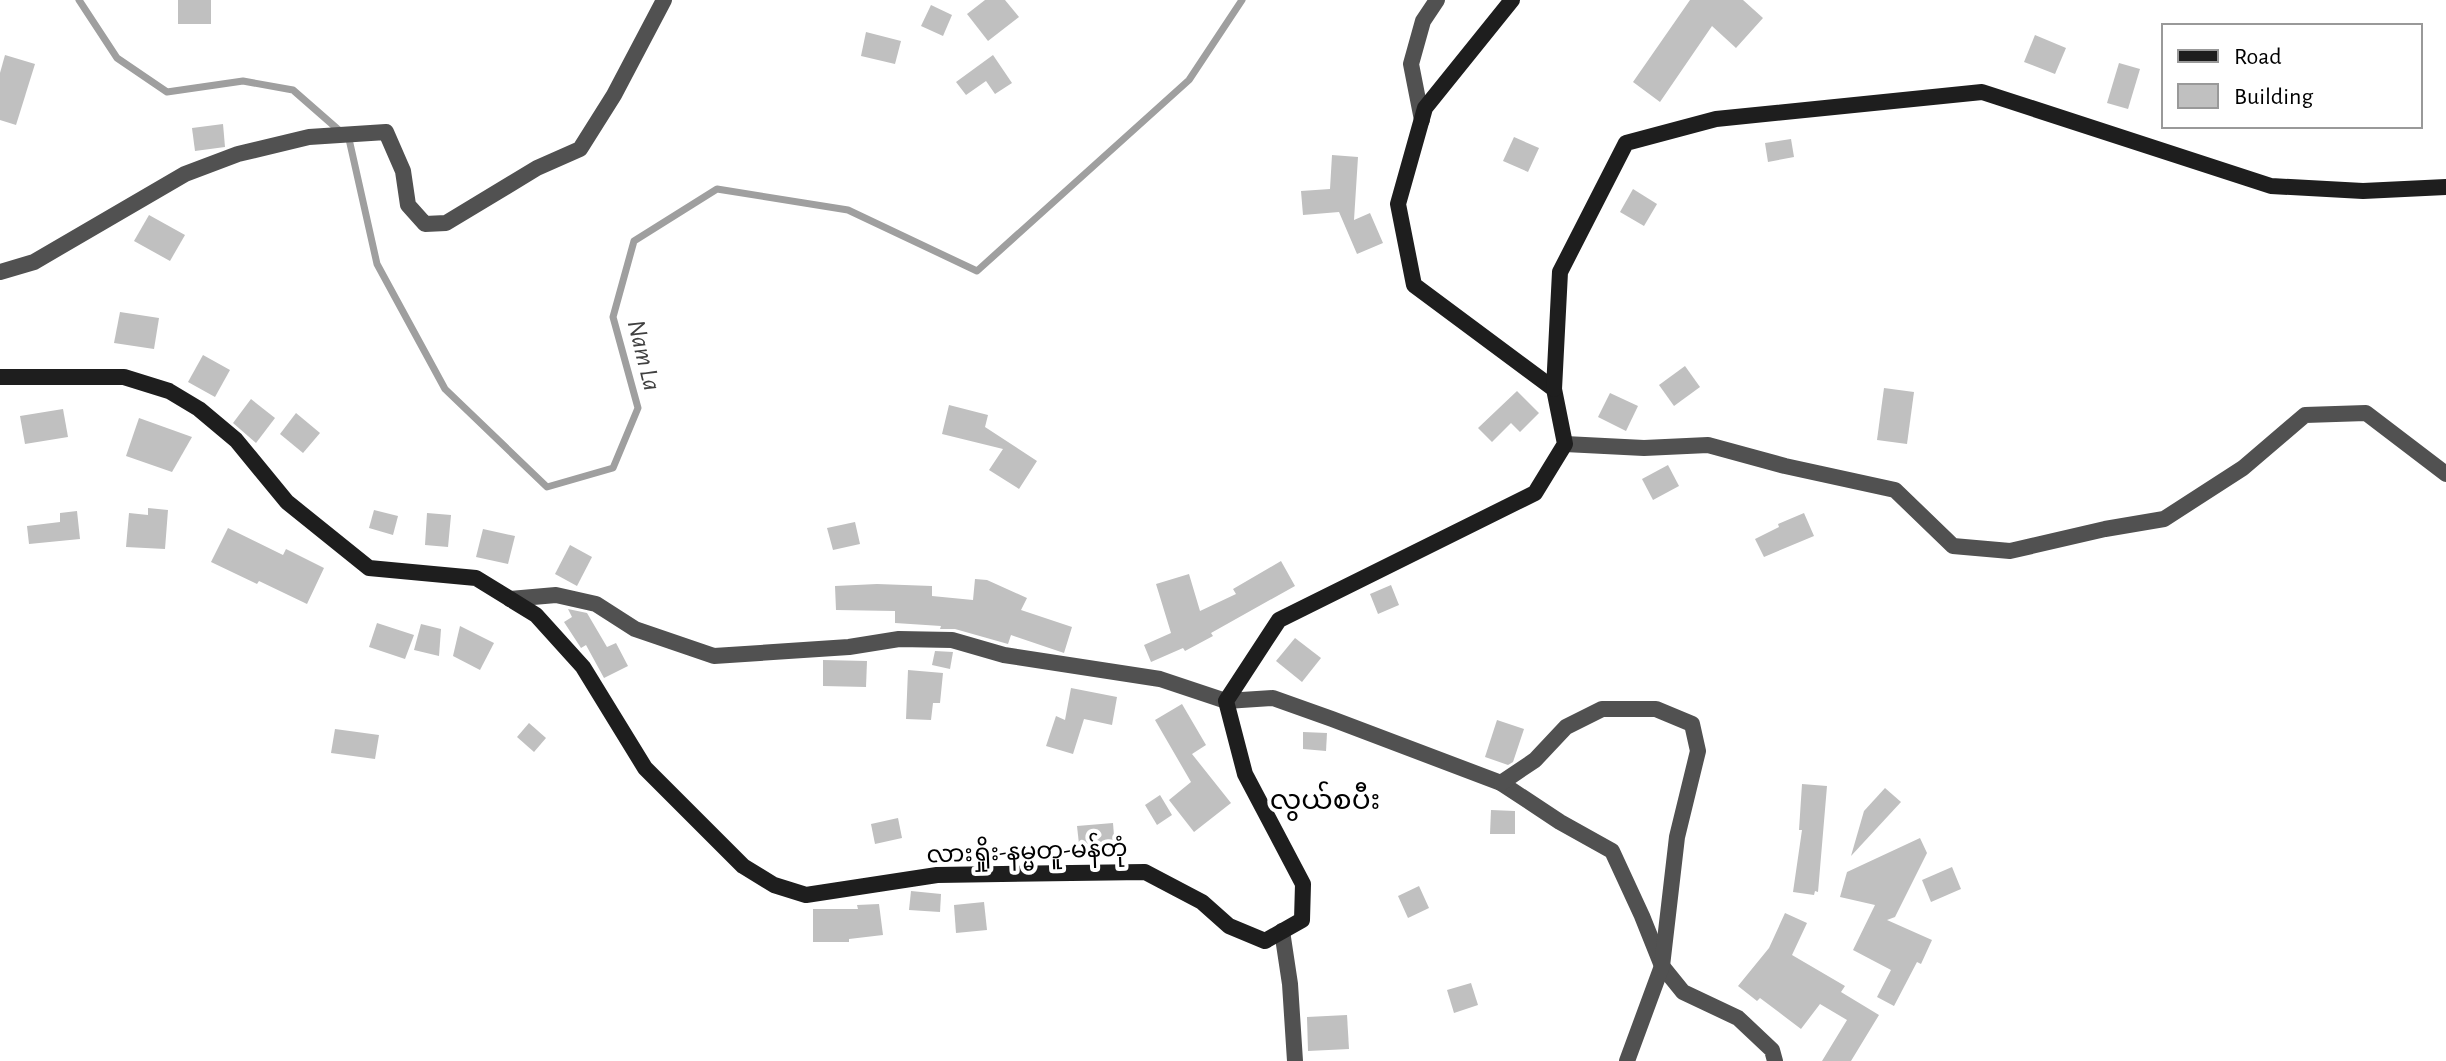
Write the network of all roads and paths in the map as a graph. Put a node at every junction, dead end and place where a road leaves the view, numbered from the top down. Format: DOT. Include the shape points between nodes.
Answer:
graph roads {
  1 [pos="664,0"];
  2 [pos="1437,0"];
  3 [pos="1512,0"];
  4 [pos="1422,120"];
  5 [pos="2446,187"];
  6 [pos="0,272"];
  7 [pos="0,377"];
  8 [pos="1554,389"];
  9 [pos="1565,444"];
  10 [pos="2446,474"];
  11 [pos="510,599"];
  12 [pos="1226,701"];
  13 [pos="1501,783"];
  14 [pos="1282,931"];
  15 [pos="1662,966"];
  16 [pos="1295,1061"];
  17 [pos="1627,1061"];
  18 [pos="1775,1061"];
  1 -- 6 [label="street" via="580,149 537,168 446,223 425,224 408,205 403,171 386,132 309,137 238,154 185,174 34,262"];
  2 -- 4 [label="street" via="1423,21 1411,64"];
  3 -- 4 [label="main road" via="1425,108"];
  4 -- 8 [label="main road" via="1398,204 1414,285"];
  5 -- 8 [label="main road" via="2363,191 2271,186 1982,92 1716,119 1626,143 1560,272"];
  7 -- 11 [label="main road, လားရှိုး-နမ္မတူ-မန်တုံ" via="124,377 169,391 236,440 287,502 369,568 476,578"];
  8 -- 9 [label="main road"];
  9 -- 10 [label="street" via="1708,445 1895,490 1953,546 2010,551 2164,519 2243,468 2305,415 2366,413"];
  9 -- 12 [label="main road" via="1535,493 1279,620"];
  11 -- 12 [label="street" via="556,595 596,604 635,629 714,656 899,639 952,640 1004,655 1160,679"];
  11 -- 14 [label="main road, လားရှိုး-နမ္မတူ-မန်တုံ" via="536,615 583,667 645,768 743,866 774,885 806,895 937,875 1145,872 1202,902 1229,926 1265,941"];
  12 -- 13 [label="street" via="1273,698"];
  12 -- 14 [label="main road" via="1245,774 1303,884 1302,920"];
  13 -- 15 [label="street" via="1612,851"];
  13 -- 15 [label="street" via="1535,760 1566,727 1602,709 1656,709 1692,724 1698,751 1677,837"];
  14 -- 16 [label="street"];
  15 -- 17 [label="street"];
  15 -- 18 [label="street" via="1683,992 1738,1018 1772,1050"];
}
